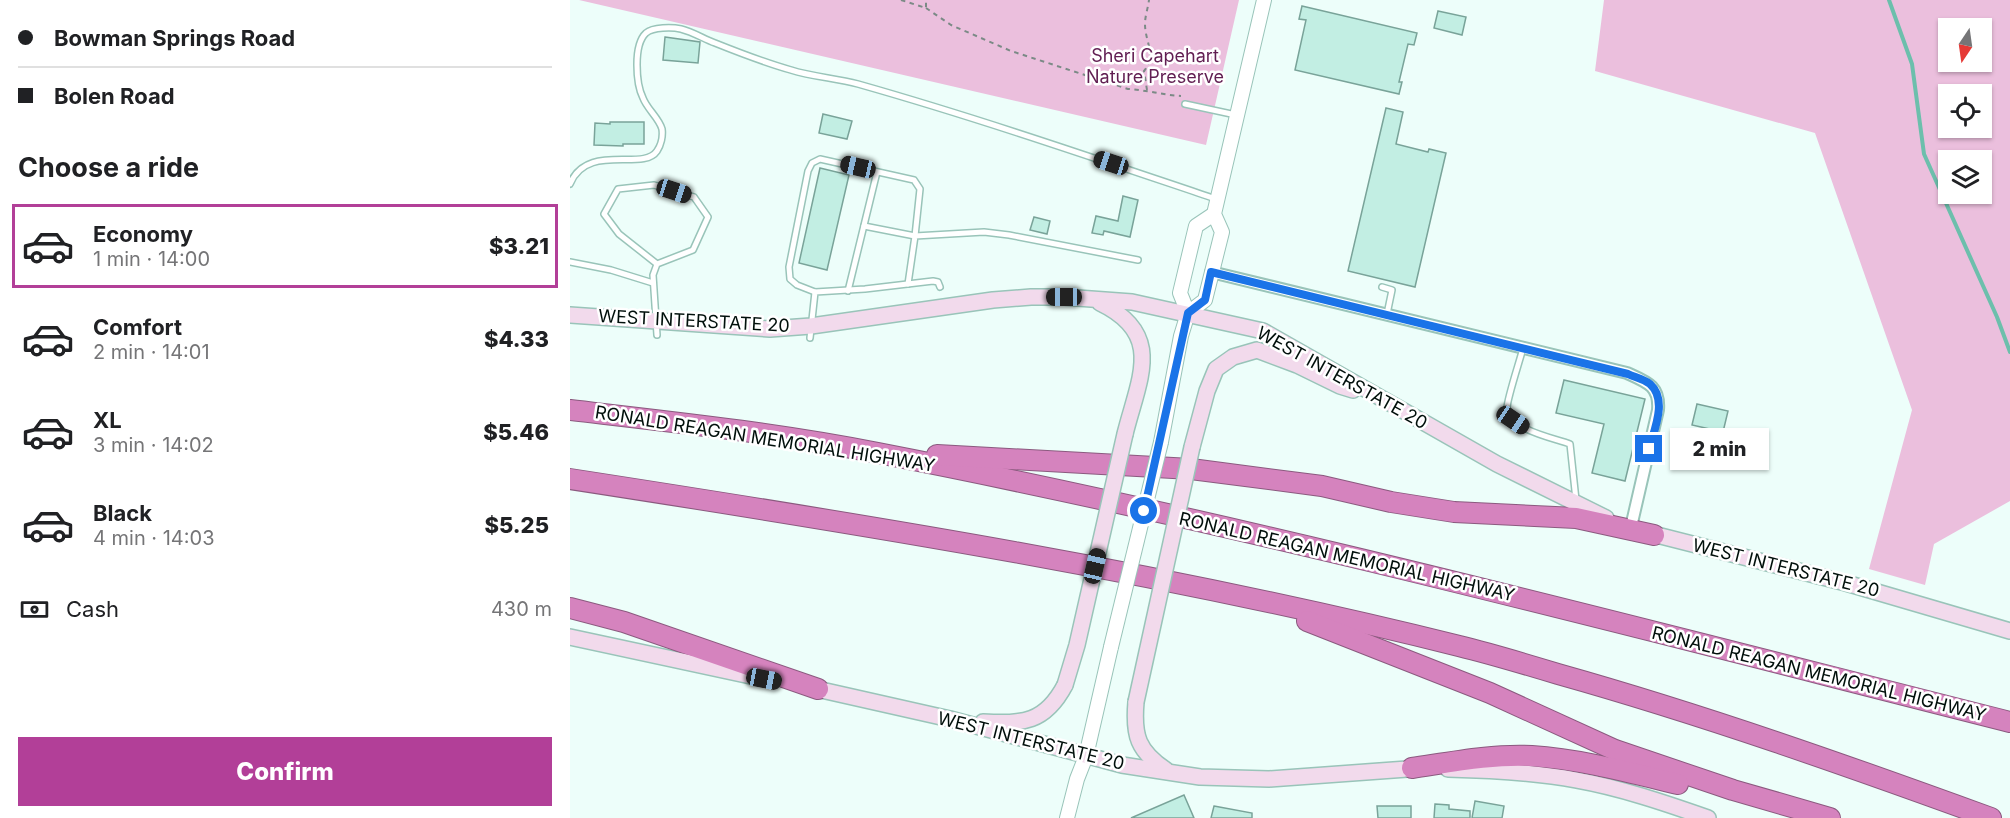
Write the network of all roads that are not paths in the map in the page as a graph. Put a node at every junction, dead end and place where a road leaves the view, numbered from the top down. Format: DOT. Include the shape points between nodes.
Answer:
graph roads {
  1 [pos="1264,0"];
  2 [pos="1185,104"];
  3 [pos="1237,116"];
  4 [pos="877,172"];
  5 [pos="570,184"];
  6 [pos="1217,199"];
  7 [pos="1214,214"];
  8 [pos="864,226"];
  9 [pos="915,236"];
  10 [pos="1138,260"];
  11 [pos="570,262"];
  12 [pos="657,264"];
  13 [pos="1211,272"];
  14 [pos="653,283"];
  15 [pos="908,284"];
  16 [pos="940,287"];
  17 [pos="1382,287"];
  18 [pos="865,289"];
  19 [pos="848,291"];
  20 [pos="815,292"];
  21 [pos="865,299"];
  22 [pos="1092,299"];
  23 [pos="1188,313"];
  24 [pos="570,315"];
  25 [pos="1386,316"];
  26 [pos="657,328"];
  27 [pos="810,332"];
  28 [pos="1523,348"];
  29 [pos="1382,398"];
  30 [pos="570,410"];
  31 [pos="875,452"];
  32 [pos="570,479"];
  33 [pos="570,488"];
  34 [pos="656,492"];
  35 [pos="1576,505"];
  36 [pos="1631,527"];
  37 [pos="1654,535"];
  38 [pos="1254,600"];
  39 [pos="570,608"];
  40 [pos="2010,630"];
  41 [pos="570,637"];
  42 [pos="818,689"];
  43 [pos="950,719"];
  44 [pos="2010,722"];
  45 [pos="1086,756"];
  46 [pos="1412,768"];
  47 [pos="1169,772"];
  48 [pos="1793,807"];
  49 [pos="1067,818"];
  50 [pos="1708,818"];
  51 [pos="1830,818"];
  52 [pos="1990,818"];
  1 -- 3 [label="street"];
  2 -- 3 [label="lane"];
  3 -- 6 [label="street"];
  4 -- 8 [label="lane"];
  4 -- 9 [label="lane" via="914,180 920,189"];
  4 -- 20 [label="lane" via="819,159 812,163 789,267 790,279"];
  5 -- 6 [label="lane" via="574,174 590,164 656,154 662,129 642,98 637,68 641,40 647,32 680,28 793,71 855,84 947,111"];
  6 -- 7 [label="street"];
  7 -- 13 [label="street" via="1222,232"];
  7 -- 23 [label="street" via="1196,226 1180,293"];
  8 -- 9 [label="lane"];
  8 -- 19 [label="lane"];
  9 -- 10 [label="lane" via="993,233"];
  9 -- 15 [label="lane"];
  11 -- 14 [label="lane"];
  12 -- 12 [label="lane" via="693,250 708,217 694,197 654,185 618,189 604,213 619,234"];
  12 -- 14 [label="lane"];
  13 -- 23 [label="street" via="1205,300"];
  13 -- 25 [label="street"];
  14 -- 26 [label="lane"];
  15 -- 16 [label="lane" via="936,281"];
  15 -- 18 [label="lane"];
  17 -- 25 [label="lane" via="1392,290"];
  18 -- 19 [label="lane"];
  18 -- 21 [label="lane"];
  19 -- 20 [label="lane"];
  20 -- 27 [label="lane"];
  22 -- 23 [label="main road, WEST INTERSTATE 20"];
  22 -- 27 [label="main road, WEST INTERSTATE 20" via="993,300"];
  22 -- 43 [label="main road, bridge" via="1125,317 1141,343 1141,369 1065,685 1057,701 1027,720 1004,723"];
  23 -- 29 [label="main road, WEST INTERSTATE 20" via="1263,331"];
  23 -- 45 [label="street, bridge"];
  24 -- 26 [label="main road, WEST INTERSTATE 20"];
  25 -- 28 [label="street"];
  26 -- 27 [label="main road, WEST INTERSTATE 20"];
  28 -- 35 [label="lane" via="1507,408 1513,420 1527,430 1570,444"];
  28 -- 36 [label="street" via="1628,374 1649,383 1656,393 1658,410"];
  29 -- 35 [label="main road, WEST INTERSTATE 20"];
  29 -- 47 [label="main road, bridge" via="1340,386 1257,350 1233,357 1216,369 1192,447 1136,702 1134,723 1140,743 1151,760"];
  30 -- 31 [label="highway, RONALD REAGAN MEMORIAL HIGHWAY" via="687,423"];
  31 -- 37 [label="highway" via="1191,470 1322,486 1454,512 1576,518"];
  31 -- 44 [label="highway, RONALD REAGAN MEMORIAL HIGHWAY" via="1305,545"];
  32 -- 34 [label="highway"];
  33 -- 34 [label="highway"];
  34 -- 38 [label="highway" via="969,543"];
  35 -- 36 [label="main road, WEST INTERSTATE 20"];
  36 -- 37 [label="main road, WEST INTERSTATE 20"];
  37 -- 40 [label="main road, WEST INTERSTATE 20" via="1846,582"];
  38 -- 48 [label="highway" via="1490,693 1615,750"];
  38 -- 52 [label="highway" via="1461,646 1662,704"];
  39 -- 42 [label="highway" via="624,622"];
  41 -- 42 [label="main road, WEST INTERSTATE 20"];
  42 -- 43 [label="main road, WEST INTERSTATE 20"];
  43 -- 45 [label="main road, WEST INTERSTATE 20"];
  45 -- 47 [label="main road, WEST INTERSTATE 20"];
  45 -- 49 [label="street"];
  46 -- 47 [label="main road, WEST INTERSTATE 20" via="1269,779"];
  46 -- 48 [label="highway" via="1533,756"];
  46 -- 50 [label="main road, WEST INTERSTATE 20" via="1482,770 1575,780 1647,797"];
  48 -- 51 [label="highway"];
}
